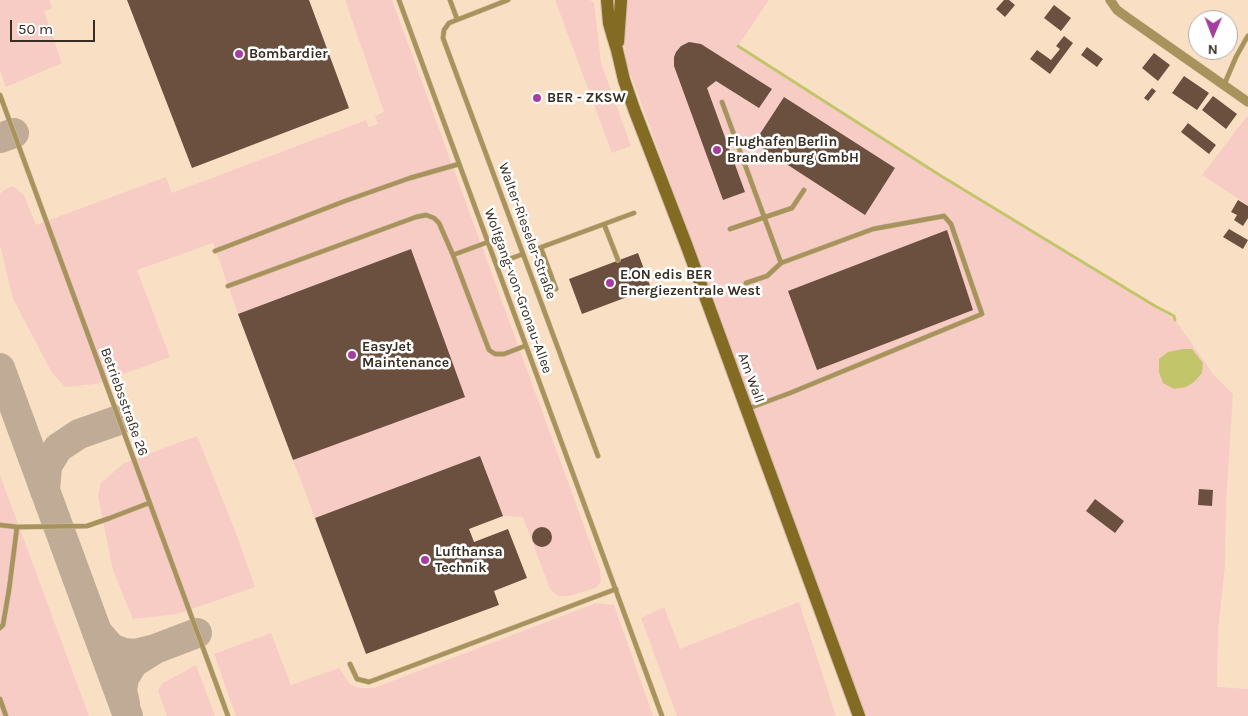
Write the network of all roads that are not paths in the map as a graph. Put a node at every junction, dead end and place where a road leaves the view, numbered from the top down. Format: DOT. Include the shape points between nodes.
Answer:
graph roads {
  1 [pos="399,0"];
  2 [pos="450,0"];
  3 [pos="508,0"];
  4 [pos="607,0"];
  5 [pos="621,0"];
  6 [pos="1103,0"];
  7 [pos="1110,0"];
  8 [pos="1116,10"];
  9 [pos="457,19"];
  10 [pos="1248,36"];
  11 [pos="617,50"];
  12 [pos="1224,85"];
  13 [pos="0,95"];
  14 [pos="722,102"];
  15 [pos="1248,102"];
  16 [pos="459,164"];
  17 [pos="804,190"];
  18 [pos="634,213"];
  19 [pos="764,217"];
  20 [pos="604,224"];
  21 [pos="730,229"];
  22 [pos="488,242"];
  23 [pos="541,248"];
  24 [pos="216,251"];
  25 [pos="531,251"];
  26 [pos="523,254"];
  27 [pos="453,255"];
  28 [pos="618,260"];
  29 [pos="781,262"];
  30 [pos="496,264"];
  31 [pos="746,283"];
  32 [pos="228,286"];
  33 [pos="556,289"];
  34 [pos="525,346"];
  35 [pos="746,409"];
  36 [pos="598,456"];
  37 [pos="149,503"];
  38 [pos="0,525"];
  39 [pos="17,527"];
  40 [pos="616,589"];
  41 [pos="0,628"];
  42 [pos="350,664"];
  43 [pos="0,699"];
  44 [pos="6,716"];
  45 [pos="228,716"];
  46 [pos="662,716"];
  47 [pos="859,716"];
  1 -- 16 [label="lane, Wolfgang-von-Gronau-Allee"];
  2 -- 9 [label="lane"];
  3 -- 9 [label="lane"];
  4 -- 11 [label="street, Am Wall"];
  5 -- 11 [label="street, Am Wall"];
  6 -- 8 [label="street"];
  7 -- 8 [label="street"];
  8 -- 12 [label="street"];
  9 -- 26 [label="lane, Walter-Rieseler-Straße" via="449,23 443,38"];
  10 -- 12 [label="lane"];
  11 -- 35 [label="street, Am Wall" via="634,109"];
  12 -- 15 [label="street"];
  13 -- 37 [label="lane, Betriebsstraße 26"];
  14 -- 19 [label="lane"];
  16 -- 22 [label="lane, Wolfgang-von-Gronau-Allee"];
  16 -- 24 [label="lane" via="354,198"];
  17 -- 19 [label="lane" via="792,208"];
  18 -- 20 [label="lane"];
  19 -- 21 [label="lane"];
  19 -- 29 [label="lane"];
  20 -- 23 [label="lane"];
  20 -- 28 [label="lane"];
  22 -- 27 [label="lane"];
  22 -- 30 [label="lane, Wolfgang-von-Gronau-Allee"];
  23 -- 25 [label="lane"];
  23 -- 33 [label="lane"];
  26 -- 30 [label="lane"];
  26 -- 36 [label="lane, Walter-Rieseler-Straße"];
  27 -- 32 [label="lane" via="439,223 426,215"];
  27 -- 34 [label="lane" via="489,350 504,354"];
  29 -- 31 [label="lane" via="767,276"];
  29 -- 35 [label="lane" via="873,229 944,216 951,224 982,314"];
  30 -- 34 [label="lane, Wolfgang-von-Gronau-Allee"];
  34 -- 40 [label="lane, Wolfgang-von-Gronau-Allee"];
  35 -- 47 [label="street, Am Wall"];
  37 -- 39 [label="lane" via="86,526"];
  37 -- 45 [label="lane, Betriebsstraße 26"];
  38 -- 39 [label="lane"];
  39 -- 41 [label="lane" via="9,590"];
  40 -- 42 [label="lane" via="369,682 357,679"];
  40 -- 46 [label="lane, Wolfgang-von-Gronau-Allee"];
  43 -- 44 [label="lane"];
}
